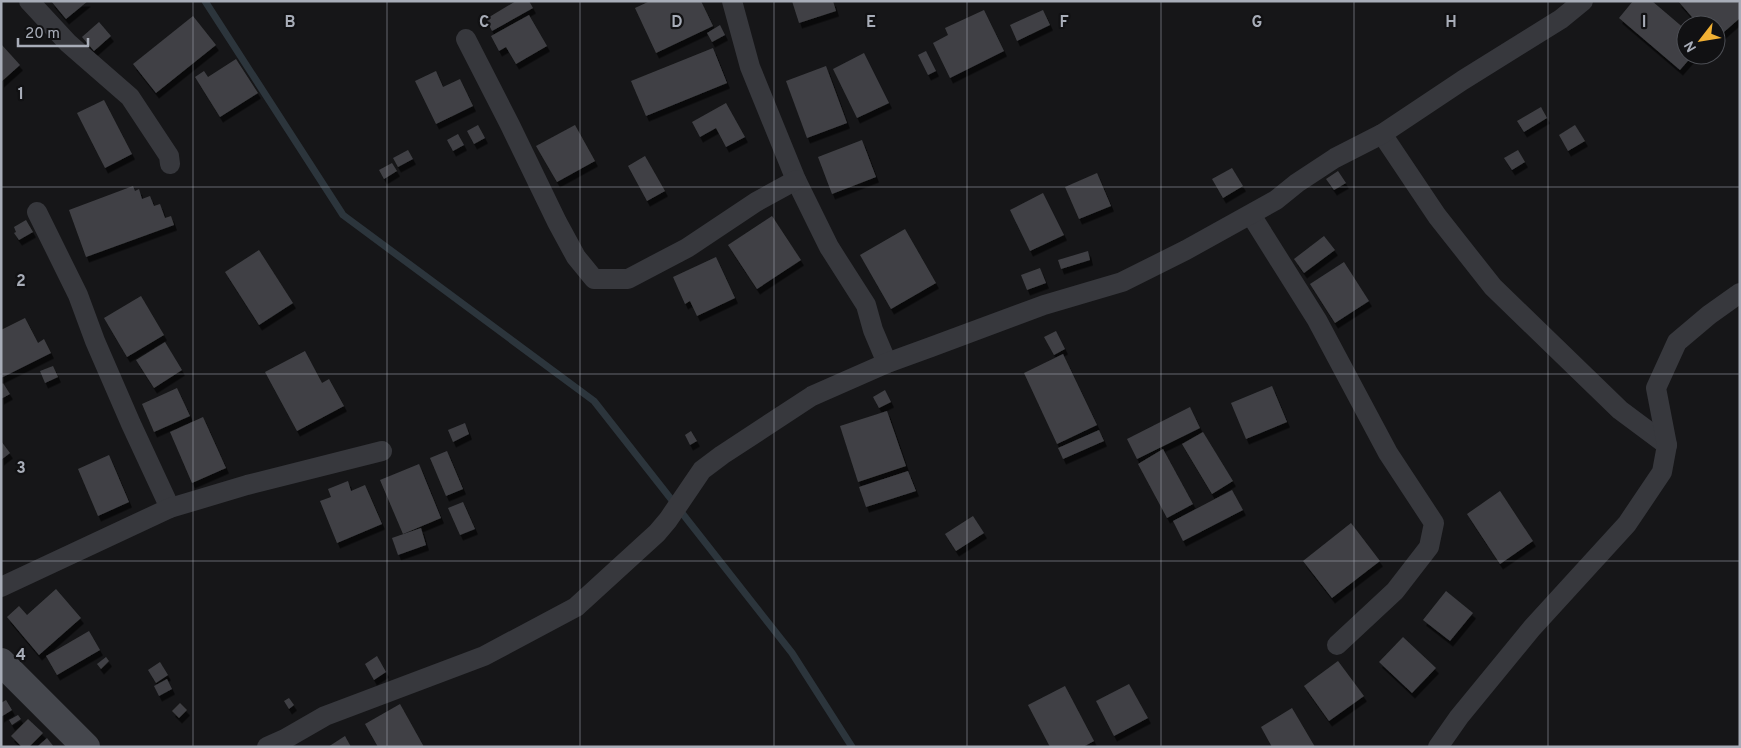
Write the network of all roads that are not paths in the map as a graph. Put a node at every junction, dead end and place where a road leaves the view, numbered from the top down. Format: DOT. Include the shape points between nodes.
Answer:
graph roads {
  1 [pos="29,1"];
  2 [pos="732,1"];
  3 [pos="1583,1"];
  4 [pos="466,39"];
  5 [pos="1382,134"];
  6 [pos="170,164"];
  7 [pos="796,180"];
  8 [pos="37,212"];
  9 [pos="1251,214"];
  10 [pos="1740,294"];
  11 [pos="887,363"];
  12 [pos="1667,445"];
  13 [pos="382,451"];
  14 [pos="170,508"];
  15 [pos="1,587"];
  16 [pos="1337,645"];
  17 [pos="1,662"];
  18 [pos="86,747"];
  19 [pos="267,747"];
  20 [pos="1438,747"];
  1 -- 6 [label="street" via="68,43 130,97 169,156"];
  2 -- 7 [label="street" via="750,68"];
  3 -- 5 [label="street" via="1561,19"];
  4 -- 7 [label="street" via="557,222 576,257 594,278 628,279 687,248 756,202"];
  5 -- 9 [label="street" via="1335,158"];
  5 -- 12 [label="street" via="1437,216 1493,287 1620,410"];
  7 -- 11 [label="street" via="829,248 866,305"];
  8 -- 14 [label="street" via="78,295"];
  9 -- 11 [label="street" via="1122,282 1044,305"];
  9 -- 16 [label="street" via="1317,320 1388,453 1434,523 1429,547 1394,591"];
  10 -- 12 [label="street" via="1677,342 1656,388"];
  11 -- 19 [label="street" via="812,396 702,470 657,533 576,607 484,656 325,716"];
  12 -- 20 [label="street" via="1662,472 1627,524 1532,628"];
  13 -- 14 [label="street" via="247,484"];
  14 -- 15 [label="street"];
  17 -- 18 [label="street"];
}
